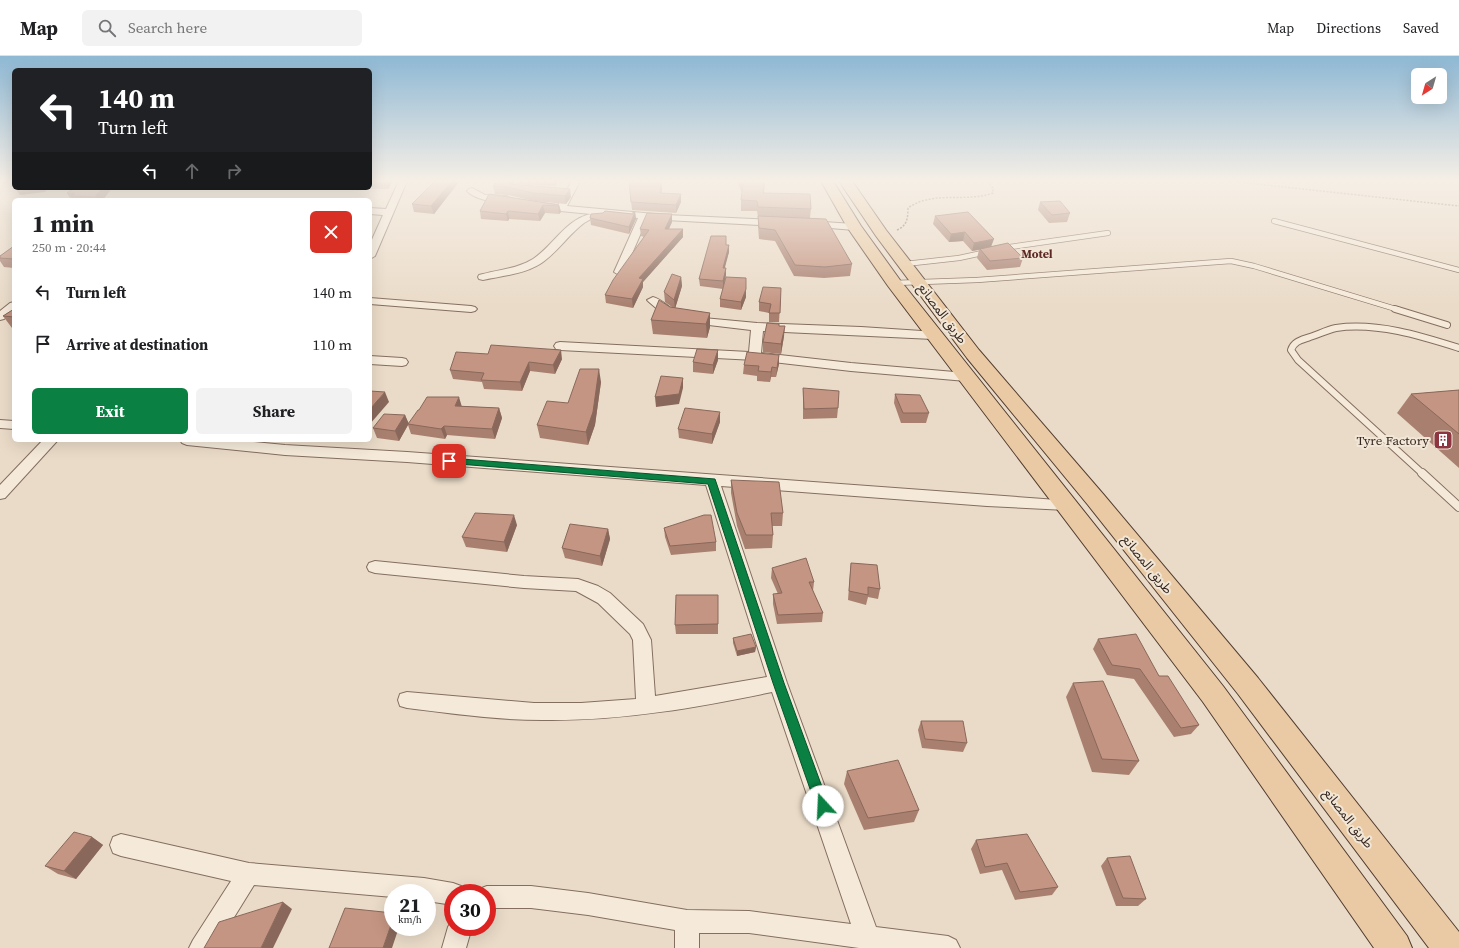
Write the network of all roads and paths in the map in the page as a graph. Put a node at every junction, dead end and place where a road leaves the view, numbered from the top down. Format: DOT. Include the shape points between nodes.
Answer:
graph roads {
  1 [pos="384,223"];
  2 [pos="577,223"];
  3 [pos="641,223"];
  4 [pos="777,223"];
  5 [pos="785,223"];
  6 [pos="851,223"];
  7 [pos="874,223"];
  8 [pos="905,223"];
  9 [pos="1280,223"];
  10 [pos="799,224"];
  11 [pos="854,227"];
  12 [pos="881,233"];
  13 [pos="1108,233"];
  14 [pos="372,251"];
  15 [pos="1459,270"];
  16 [pos="619,272"];
  17 [pos="899,274"];
  18 [pos="483,276"];
  19 [pos="919,282"];
  20 [pos="653,300"];
  21 [pos="372,301"];
  22 [pos="12,307"];
  23 [pos="471,309"];
  24 [pos="0,317"];
  25 [pos="1447,325"];
  26 [pos="757,327"];
  27 [pos="933,335"];
  28 [pos="560,346"];
  29 [pos="1459,348"];
  30 [pos="755,356"];
  31 [pos="372,360"];
  32 [pos="402,362"];
  33 [pos="966,377"];
  34 [pos="49,442"];
  35 [pos="228,442"];
  36 [pos="288,445"];
  37 [pos="712,481"];
  38 [pos="0,494"];
  39 [pos="1066,505"];
  40 [pos="1459,507"];
  41 [pos="375,567"];
  42 [pos="778,683"];
  43 [pos="407,700"];
  44 [pos="646,706"];
  45 [pos="121,845"];
  46 [pos="249,874"];
  47 [pos="444,892"];
  48 [pos="496,897"];
  49 [pos="687,921"];
  50 [pos="457,936"];
  51 [pos="868,938"];
  52 [pos="201,948"];
  53 [pos="454,948"];
  54 [pos="687,948"];
  55 [pos="948,948"];
  56 [pos="1395,948"];
  57 [pos="1450,948"];
  1 -- 14 [label="street"];
  2 -- 18 [label="street" via="556,246 535,262 517,269"];
  3 -- 16 [label="street"];
  4 -- 5 [label="street"];
  6 -- 11 [label="main road, طريق المصانع"];
  7 -- 12 [label="main road, طريق المصانع"];
  8 -- 12 [label="path" via="903,228"];
  9 -- 15 [label="lane"];
  10 -- 11 [label="street"];
  11 -- 17 [label="main road, طريق المصانع"];
  12 -- 17 [label="main road, طريق المصانع"];
  13 -- 17 [label="lane" via="1011,247"];
  17 -- 19 [label="main road, طريق المصانع"];
  17 -- 27 [label="main road, طريق المصانع"];
  19 -- 25 [label="lane" via="1231,261 1262,268"];
  19 -- 57 [label="main road, طريق المصانع" via="973,354 1248,686"];
  20 -- 26 [label="street" via="679,319"];
  21 -- 23 [label="street"];
  22 -- 24 [label="street"];
  26 -- 27 [label="street"];
  26 -- 30 [label="street"];
  27 -- 33 [label="main road, طريق المصانع"];
  28 -- 30 [label="street"];
  29 -- 40 [label="lane" via="1401,332 1339,328 1303,339 1294,344 1291,350 1298,360"];
  30 -- 33 [label="street"];
  31 -- 32 [label="street"];
  33 -- 39 [label="main road, طريق المصانع"];
  34 -- 38 [label="street"];
  35 -- 36 [label="street"];
  36 -- 37 [label="street"];
  37 -- 39 [label="street"];
  37 -- 42 [label="street"];
  39 -- 56 [label="main road, طريق المصانع" via="1213,694"];
  41 -- 44 [label="street" via="578,585 592,591 604,598 637,629 642,640"];
  42 -- 44 [label="street" via="699,699"];
  42 -- 51 [label="street"];
  43 -- 44 [label="street" via="491,709 552,712"];
  45 -- 46 [label="street"];
  46 -- 47 [label="street"];
  46 -- 52 [label="street"];
  48 -- 49 [label="street" via="531,897 588,904"];
  49 -- 51 [label="street" via="750,922"];
  49 -- 54 [label="street"];
  50 -- 53 [label="street"];
  51 -- 55 [label="street"];
}
